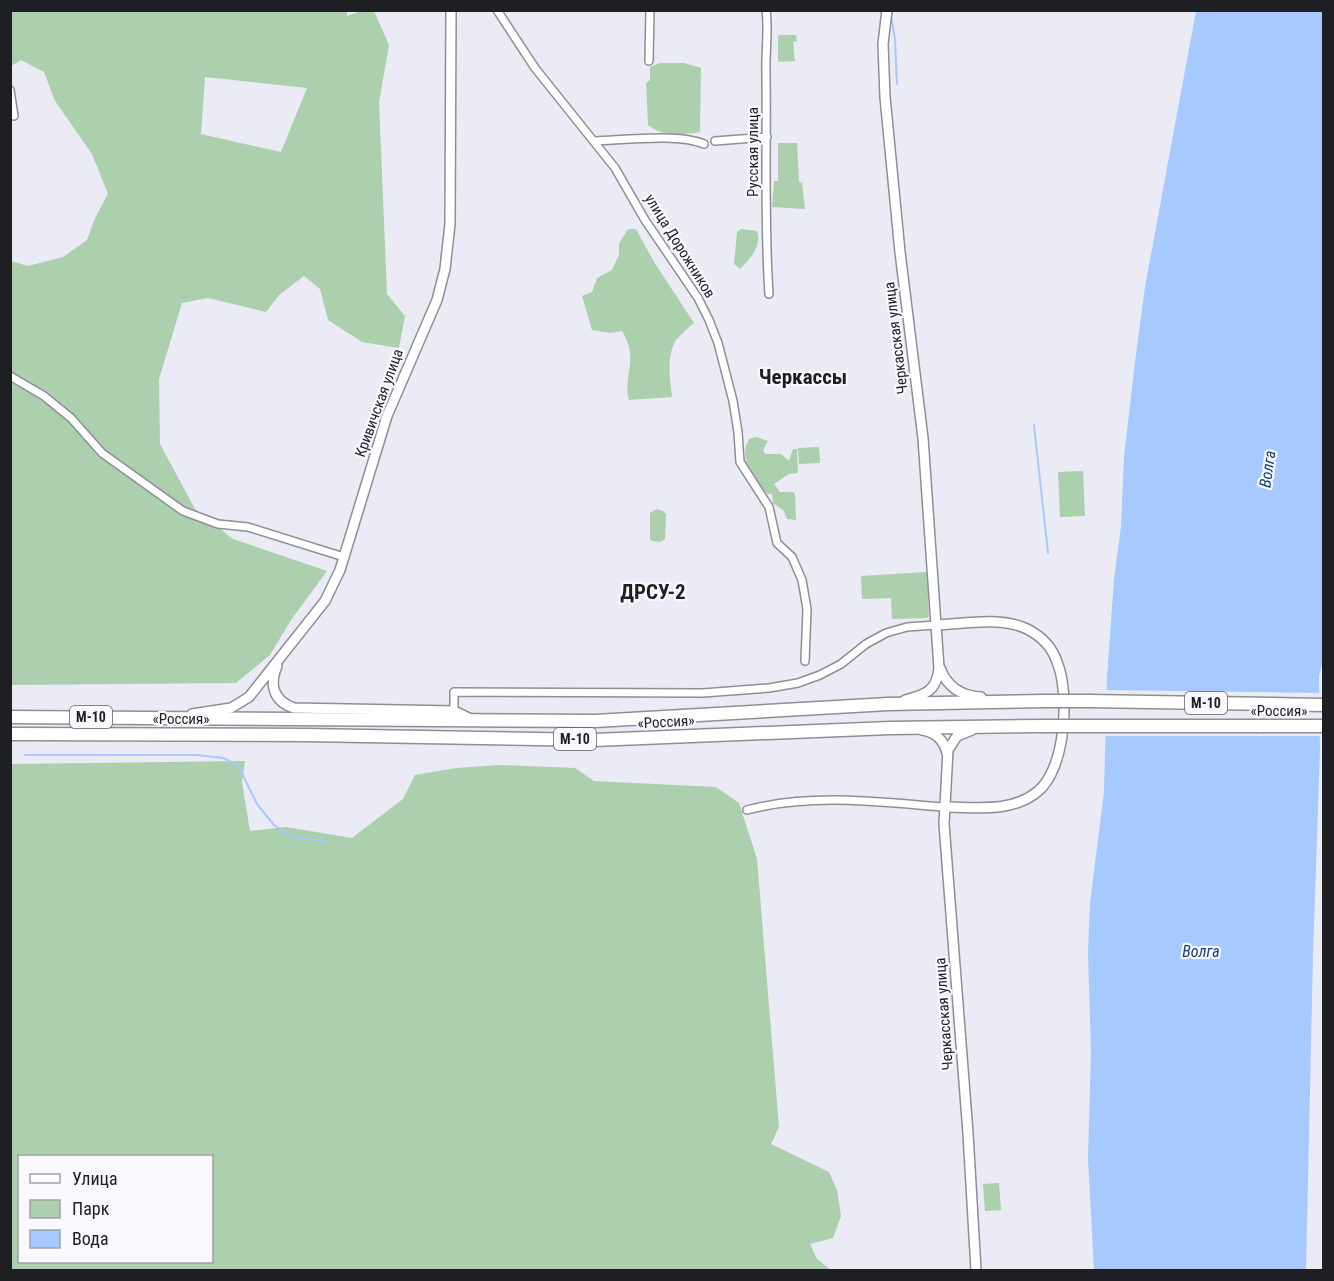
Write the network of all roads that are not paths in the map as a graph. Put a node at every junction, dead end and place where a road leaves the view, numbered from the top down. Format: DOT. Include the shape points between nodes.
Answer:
graph roads {
  1 [pos="451,10"];
  2 [pos="497,10"];
  3 [pos="650,10"];
  4 [pos="766,10"];
  5 [pos="886,10"];
  6 [pos="649,60"];
  7 [pos="10,90"];
  8 [pos="14,116"];
  9 [pos="767,137"];
  10 [pos="595,141"];
  11 [pos="715,141"];
  12 [pos="704,144"];
  13 [pos="769,294"];
  14 [pos="10,376"];
  15 [pos="344,556"];
  16 [pos="936,625"];
  17 [pos="280,658"];
  18 [pos="805,661"];
  19 [pos="939,662"];
  20 [pos="1024,701"];
  21 [pos="888,704"];
  22 [pos="1323,705"];
  23 [pos="454,711"];
  24 [pos="10,717"];
  25 [pos="172,717"];
  26 [pos="471,719"];
  27 [pos="1023,726"];
  28 [pos="1323,726"];
  29 [pos="890,728"];
  30 [pos="10,734"];
  31 [pos="947,756"];
  32 [pos="944,807"];
  33 [pos="747,810"];
  34 [pos="976,1270"];
  1 -- 15 [label="street, Кривичская улица" via="450,224 445,269 437,300 387,416"];
  2 -- 10 [label="street, улица Дорожников" via="534,68"];
  3 -- 6 [label="street"];
  4 -- 9 [label="street, Русская улица"];
  5 -- 16 [label="street, Черкасская улица" via="885,98 923,438"];
  7 -- 8 [label="street"];
  9 -- 11 [label="street"];
  9 -- 13 [label="street, Русская улица"];
  10 -- 12 [label="street" via="666,139"];
  10 -- 18 [label="street, улица Дорожников" via="709,320 733,401 740,462 769,507 777,543 792,557 802,580 807,609"];
  14 -- 15 [label="street" via="44,396 71,418 102,453 183,511 218,524 248,527"];
  15 -- 17 [label="street, Кривичская улица" via="325,601"];
  16 -- 19 [label="street, Черкасская улица"];
  16 -- 23 [label="street" via="885,633 834,668 798,683 703,693 454,692"];
  16 -- 32 [label="street" via="1004,622 1030,630 1055,657 1063,699 1058,760 1048,781 1037,792 1008,806"];
  17 -- 23 [label="street" via="273,688 280,700 291,707"];
  17 -- 25 [label="street, Кривичская улица" via="239,705"];
  19 -- 20 [label="street, Черкасская улица" via="948,683 964,694"];
  19 -- 21 [label="street, Черкасская улица" via="937,679 928,692"];
  20 -- 21 [label="highway, «Россия» / М-10"];
  20 -- 22 [label="highway, «Россия» / М-10, bridge"];
  21 -- 26 [label="highway, «Россия» / М-10" via="595,721"];
  23 -- 26 [label="street"];
  24 -- 25 [label="highway, «Россия» / М-10"];
  25 -- 26 [label="highway, «Россия» / М-10"];
  27 -- 28 [label="highway, «Россия» / М-10, bridge"];
  27 -- 29 [label="highway, «Россия» / М-10"];
  27 -- 31 [label="street" via="964,732 953,740"];
  29 -- 30 [label="highway, «Россия» / М-10" via="594,740"];
  29 -- 31 [label="street" via="934,734 943,743"];
  31 -- 32 [label="street, Черкасская улица"];
  32 -- 33 [label="street" via="824,800"];
  32 -- 34 [label="street, Черкасская улица"];
}
